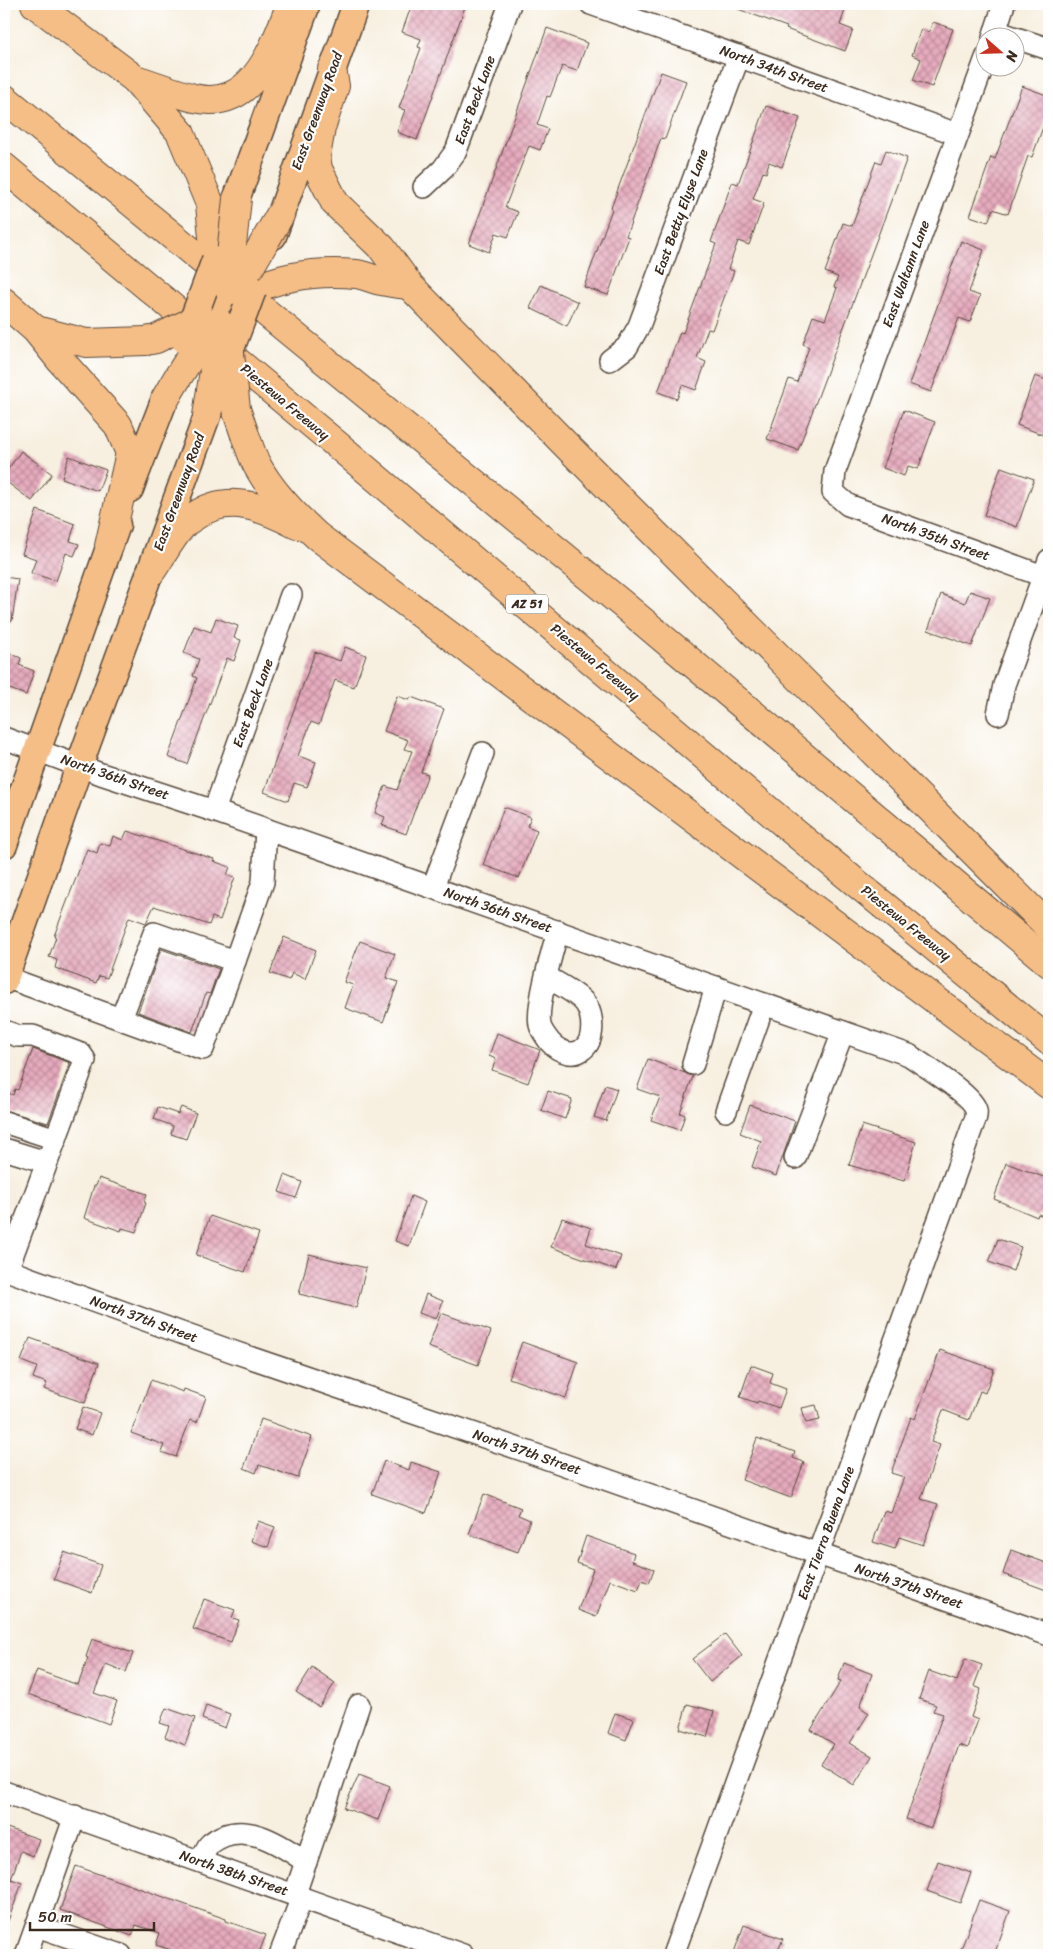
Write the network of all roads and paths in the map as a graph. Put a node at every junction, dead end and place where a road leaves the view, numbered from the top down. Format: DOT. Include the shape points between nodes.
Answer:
graph roads {
  1 [pos="35,4"];
  2 [pos="291,4"];
  3 [pos="307,4"];
  4 [pos="356,4"];
  5 [pos="510,4"];
  6 [pos="591,4"];
  7 [pos="1004,4"];
  8 [pos="996,28"];
  9 [pos="1026,43"];
  10 [pos="1049,49"];
  11 [pos="738,56"];
  12 [pos="332,69"];
  13 [pos="978,78"];
  14 [pos="135,79"];
  15 [pos="4,98"];
  16 [pos="957,134"];
  17 [pos="4,168"];
  18 [pos="424,187"];
  19 [pos="237,199"];
  20 [pos="280,215"];
  21 [pos="215,260"];
  22 [pos="409,284"];
  23 [pos="4,302"];
  24 [pos="224,306"];
  25 [pos="36,330"];
  26 [pos="230,353"];
  27 [pos="610,360"];
  28 [pos="164,401"];
  29 [pos="207,416"];
  30 [pos="833,492"];
  31 [pos="317,536"];
  32 [pos="109,546"];
  33 [pos="1046,568"];
  34 [pos="150,574"];
  35 [pos="291,595"];
  36 [pos="998,714"];
  37 [pos="4,738"];
  38 [pos="37,750"];
  39 [pos="482,753"];
  40 [pos="80,766"];
  41 [pos="214,811"];
  42 [pos="266,829"];
  43 [pos="4,845"];
  44 [pos="433,887"];
  45 [pos="1049,927"];
  46 [pos="558,931"];
  47 [pos="235,962"];
  48 [pos="1049,963"];
  49 [pos="547,977"];
  50 [pos="4,979"];
  51 [pos="716,987"];
  52 [pos="764,1004"];
  53 [pos="121,1019"];
  54 [pos="4,1031"];
  55 [pos="843,1032"];
  56 [pos="1049,1041"];
  57 [pos="693,1064"];
  58 [pos="1049,1085"];
  59 [pos="976,1110"];
  60 [pos="726,1111"];
  61 [pos="4,1122"];
  62 [pos="56,1139"];
  63 [pos="4,1149"];
  64 [pos="795,1158"];
  65 [pos="46,1162"];
  66 [pos="6,1270"];
  67 [pos="818,1554"];
  68 [pos="1049,1635"];
  69 [pos="359,1705"];
  70 [pos="4,1792"];
  71 [pos="74,1816"];
  72 [pos="202,1861"];
  73 [pos="306,1862"];
  74 [pos="298,1895"];
  75 [pos="37,1926"];
  76 [pos="26,1955"];
  77 [pos="121,1955"];
  78 [pos="280,1955"];
  79 [pos="463,1955"];
  80 [pos="673,1955"];
  1 -- 14 [label="highway"];
  2 -- 14 [label="highway" via="264,64 242,91 226,97 195,98"];
  3 -- 19 [label="main road"];
  4 -- 12 [label="main road, East Greenway Road"];
  5 -- 18 [label="street, East Beck Lane" via="456,151 444,169"];
  6 -- 11 [label="street, North 34th Street"];
  7 -- 8 [label="street"];
  9 -- 10 [label="street"];
  11 -- 16 [label="street, North 34th Street"];
  11 -- 27 [label="street, East Betty Elyse Lane" via="639,326 626,347"];
  12 -- 20 [label="main road, East Greenway Road"];
  12 -- 22 [label="highway" via="335,86 321,128 316,156 318,169 335,203 382,248"];
  13 -- 16 [label="street, East Waltann Lane"];
  14 -- 21 [label="highway" via="180,132 210,204"];
  15 -- 48 [label="highway" via="621,602"];
  16 -- 30 [label="street, East Waltann Lane" via="834,471"];
  17 -- 56 [label="highway, Piestewa Freeway / AZ 51" via="334,442 794,832"];
  19 -- 21 [label="main road, bridge"];
  19 -- 24 [label="highway, bridge"];
  20 -- 24 [label="highway, bridge"];
  21 -- 24 [label="highway"];
  22 -- 24 [label="highway" via="358,274 290,277 270,282"];
  22 -- 45 [label="highway"];
  23 -- 25 [label="highway"];
  24 -- 25 [label="highway, bridge" via="146,341 86,343"];
  24 -- 26 [label="highway"];
  24 -- 28 [label="highway, bridge"];
  24 -- 29 [label="highway, bridge"];
  25 -- 32 [label="highway" via="118,425 130,453"];
  26 -- 29 [label="main road, East Greenway Road, bridge"];
  26 -- 31 [label="highway, bridge" via="236,409 258,466 276,494"];
  28 -- 32 [label="main road"];
  29 -- 34 [label="main road, East Greenway Road"];
  30 -- 33 [label="street, North 35th Street" via="848,506"];
  31 -- 34 [label="highway" via="250,504 232,502 217,505 184,524"];
  31 -- 58 [label="highway"];
  32 -- 38 [label="main road"];
  33 -- 36 [label="street" via="1004,685"];
  34 -- 40 [label="main road, East Greenway Road"];
  35 -- 41 [label="street, East Beck Lane"];
  37 -- 38 [label="street, North 36th Street"];
  38 -- 40 [label="street, North 36th Street"];
  38 -- 43 [label="main road"];
  39 -- 44 [label="street"];
  40 -- 41 [label="street, North 36th Street"];
  40 -- 50 [label="main road, East Greenway Road"];
  41 -- 42 [label="street, North 36th Street"];
  42 -- 44 [label="street, North 36th Street"];
  42 -- 47 [label="street" via="263,882"];
  44 -- 46 [label="street, North 36th Street"];
  46 -- 49 [label="street"];
  46 -- 51 [label="street, North 36th Street"];
  47 -- 53 [label="street" via="203,1048"];
  47 -- 53 [label="street" via="154,932"];
  50 -- 53 [label="street"];
  51 -- 52 [label="street, North 36th Street"];
  51 -- 57 [label="street"];
  52 -- 55 [label="street, North 36th Street"];
  52 -- 60 [label="street"];
  54 -- 62 [label="street" via="32,1036 81,1054 85,1060"];
  55 -- 59 [label="street, North 36th Street" via="910,1055 964,1094"];
  55 -- 64 [label="street"];
  59 -- 67 [label="street, East Tierra Buena Lane"];
  61 -- 62 [label="street"];
  62 -- 65 [label="street"];
  63 -- 65 [label="street"];
  65 -- 66 [label="street"];
  66 -- 67 [label="street, North 37th Street"];
  67 -- 68 [label="street, North 37th Street"];
  67 -- 80 [label="street, East Tierra Buena Lane"];
  69 -- 73 [label="street"];
  70 -- 71 [label="street, North 38th Street"];
  71 -- 72 [label="street, North 38th Street"];
  71 -- 75 [label="street"];
  72 -- 73 [label="street" via="208,1845 236,1833 261,1835"];
  72 -- 74 [label="street, North 38th Street"];
  73 -- 74 [label="street"];
  74 -- 78 [label="street"];
  74 -- 79 [label="street, North 38th Street"];
  75 -- 76 [label="street"];
  75 -- 77 [label="street"];
}
